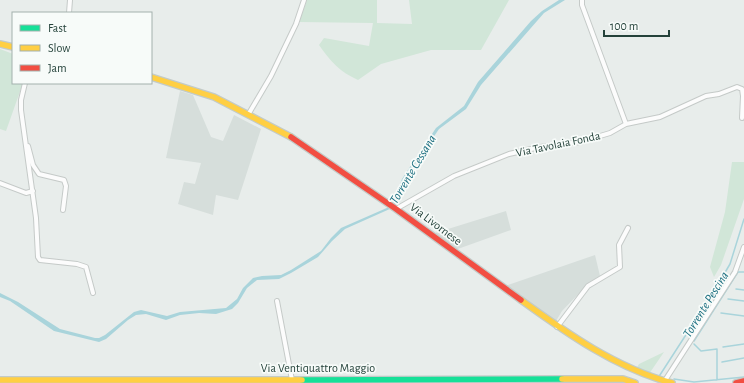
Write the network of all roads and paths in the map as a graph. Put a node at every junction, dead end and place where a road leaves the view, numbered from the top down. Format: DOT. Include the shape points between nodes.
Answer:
graph roads {
  1 [pos="70,0"];
  2 [pos="304,0"];
  3 [pos="582,0"];
  4 [pos="69,12"];
  5 [pos="0,44"];
  6 [pos="12,47"];
  7 [pos="152,77"];
  8 [pos="25,84"];
  9 [pos="248,115"];
  10 [pos="742,118"];
  11 [pos="626,124"];
  12 [pos="25,140"];
  13 [pos="0,183"];
  14 [pos="33,191"];
  15 [pos="396,208"];
  16 [pos="63,210"];
  17 [pos="628,228"];
  18 [pos="744,247"];
  19 [pos="93,293"];
  20 [pos="277,301"];
  21 [pos="557,326"];
  22 [pos="0,380"];
  23 [pos="292,380"];
  24 [pos="115,381"];
  25 [pos="316,381"];
  26 [pos="660,381"];
  27 [pos="744,381"];
  28 [pos="635,383"];
  29 [pos="672,383"];
  30 [pos="736,383"];
  1 -- 4 [label="street"];
  2 -- 9 [label="street" via="293,31"];
  3 -- 11 [label="street"];
  5 -- 6 [label="street"];
  7 -- 9 [label="street, Via Livornese" via="214,97"];
  8 -- 12 [label="street" via="21,105"];
  9 -- 15 [label="street, Via Livornese" via="299,141"];
  10 -- 11 [label="street, Via Tavolaia Fonda" via="744,96 742,89 737,87 706,96 660,117"];
  11 -- 15 [label="street, Via Tavolaia Fonda" via="610,133 580,142 509,154 454,176"];
  12 -- 14 [label="street"];
  12 -- 16 [label="street" via="33,166 39,174 64,180 66,186"];
  13 -- 14 [label="street" via="26,193"];
  14 -- 19 [label="street" via="38,257 40,260 86,267"];
  15 -- 21 [label="street, Via Livornese"];
  17 -- 21 [label="street" via="619,245 620,267 588,286"];
  18 -- 26 [label="street" via="735,272"];
  20 -- 23 [label="street"];
  21 -- 26 [label="street, Via Livornese" via="605,356"];
  22 -- 24 [label="street, Via Ventiquattro Maggio"];
  23 -- 24 [label="street, Via Ventiquattro Maggio"];
  23 -- 25 [label="street, Via Ventiquattro Maggio"];
  25 -- 28 [label="street, Via Ventiquattro Maggio" via="623,379"];
  26 -- 29 [label="street, Via Livornese"];
  27 -- 30 [label="street"];
}
